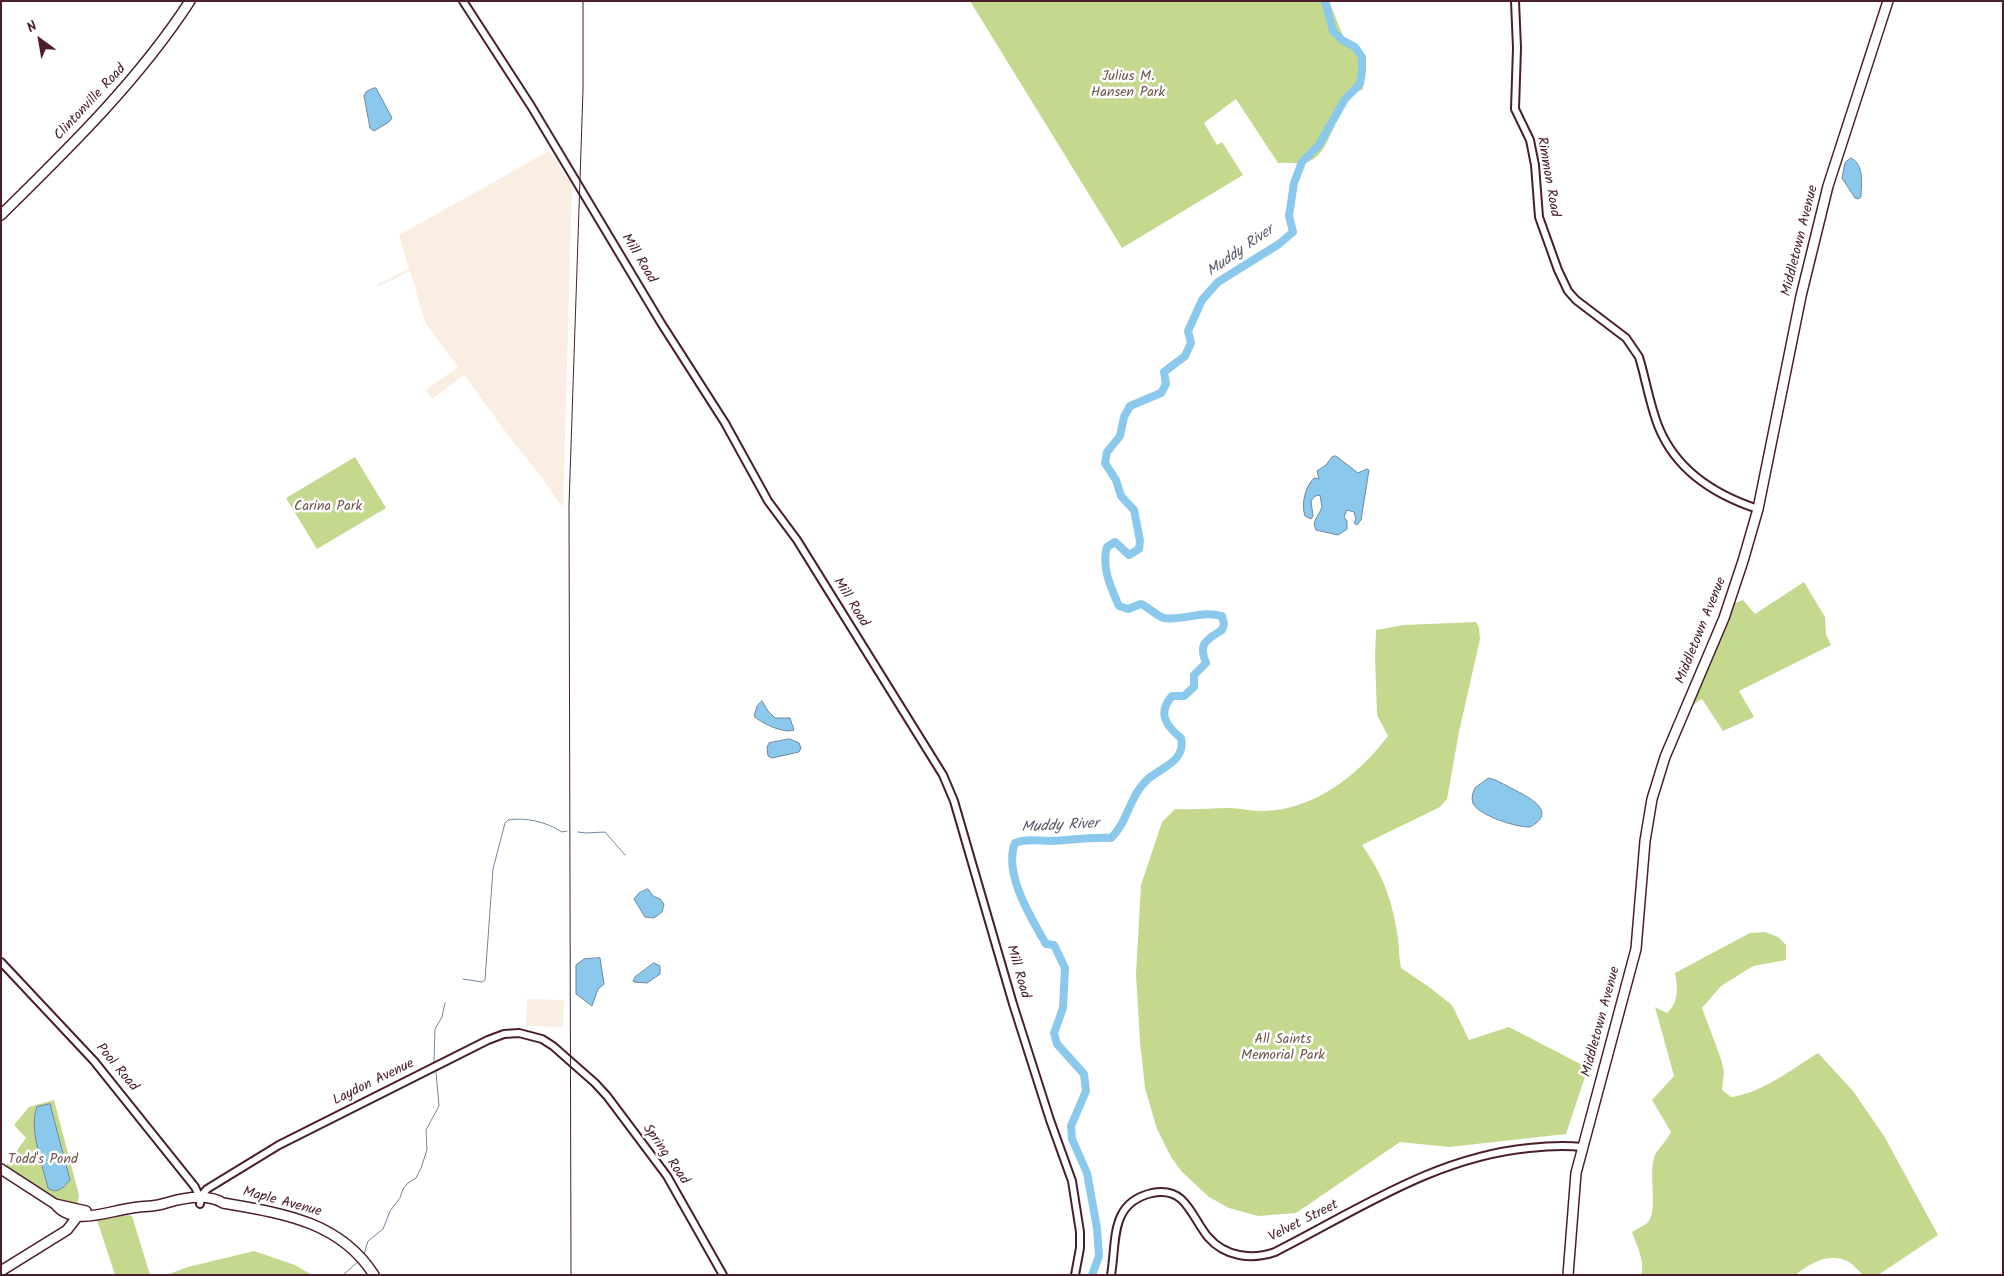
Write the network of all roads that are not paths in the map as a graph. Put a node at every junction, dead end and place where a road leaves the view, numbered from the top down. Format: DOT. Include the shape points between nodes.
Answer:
graph roads {
  1 [pos="190,1"];
  2 [pos="463,1"];
  3 [pos="1515,1"];
  4 [pos="1888,1"];
  5 [pos="1,215"];
  6 [pos="1758,509"];
  7 [pos="1,962"];
  8 [pos="571,1062"];
  9 [pos="1582,1147"];
  10 [pos="1,1169"];
  11 [pos="200,1201"];
  12 [pos="80,1214"];
  13 [pos="1,1271"];
  14 [pos="374,1275"];
  15 [pos="723,1275"];
  16 [pos="1076,1275"];
  17 [pos="1111,1275"];
  18 [pos="1568,1275"];
  1 -- 5 [label="main road, Clintonville Road" via="136,75"];
  2 -- 16 [label="street, Mill Road" via="725,423 768,501 797,540 944,775 1050,1120 1072,1181 1080,1232"];
  3 -- 6 [label="street, Rimmon Road" via="1515,109 1530,140 1539,217 1562,280 1576,300 1626,338 1637,354 1659,427 1676,458 1719,494"];
  4 -- 6 [label="main road, Middletown Avenue" via="1828,186 1801,296"];
  6 -- 9 [label="main road, Middletown Avenue" via="1731,599 1658,778 1645,841 1636,949"];
  7 -- 11 [label="street, Pool Road" via="105,1074 195,1187"];
  8 -- 11 [label="street, Laydon Avenue" via="537,1037 519,1033 496,1036 279,1145 207,1189"];
  8 -- 15 [label="street, Spring Road" via="606,1096 667,1176"];
  9 -- 17 [label="street, Velvet Street" via="1514,1149 1454,1163 1412,1180 1281,1249 1260,1256 1244,1256 1222,1249 1208,1237 1181,1199 1171,1193 1154,1192 1136,1199 1120,1216 1115,1230"];
  9 -- 18 [label="main road, Middletown Avenue" via="1573,1195"];
  10 -- 12 [label="main road, Maple Avenue" via="55,1204"];
  11 -- 12 [label="main road, Maple Avenue" via="176,1200 97,1215"];
  11 -- 14 [label="main road, Maple Avenue" via="217,1200 322,1228 349,1245"];
  12 -- 13 [label="main road" via="64,1232"];
}
